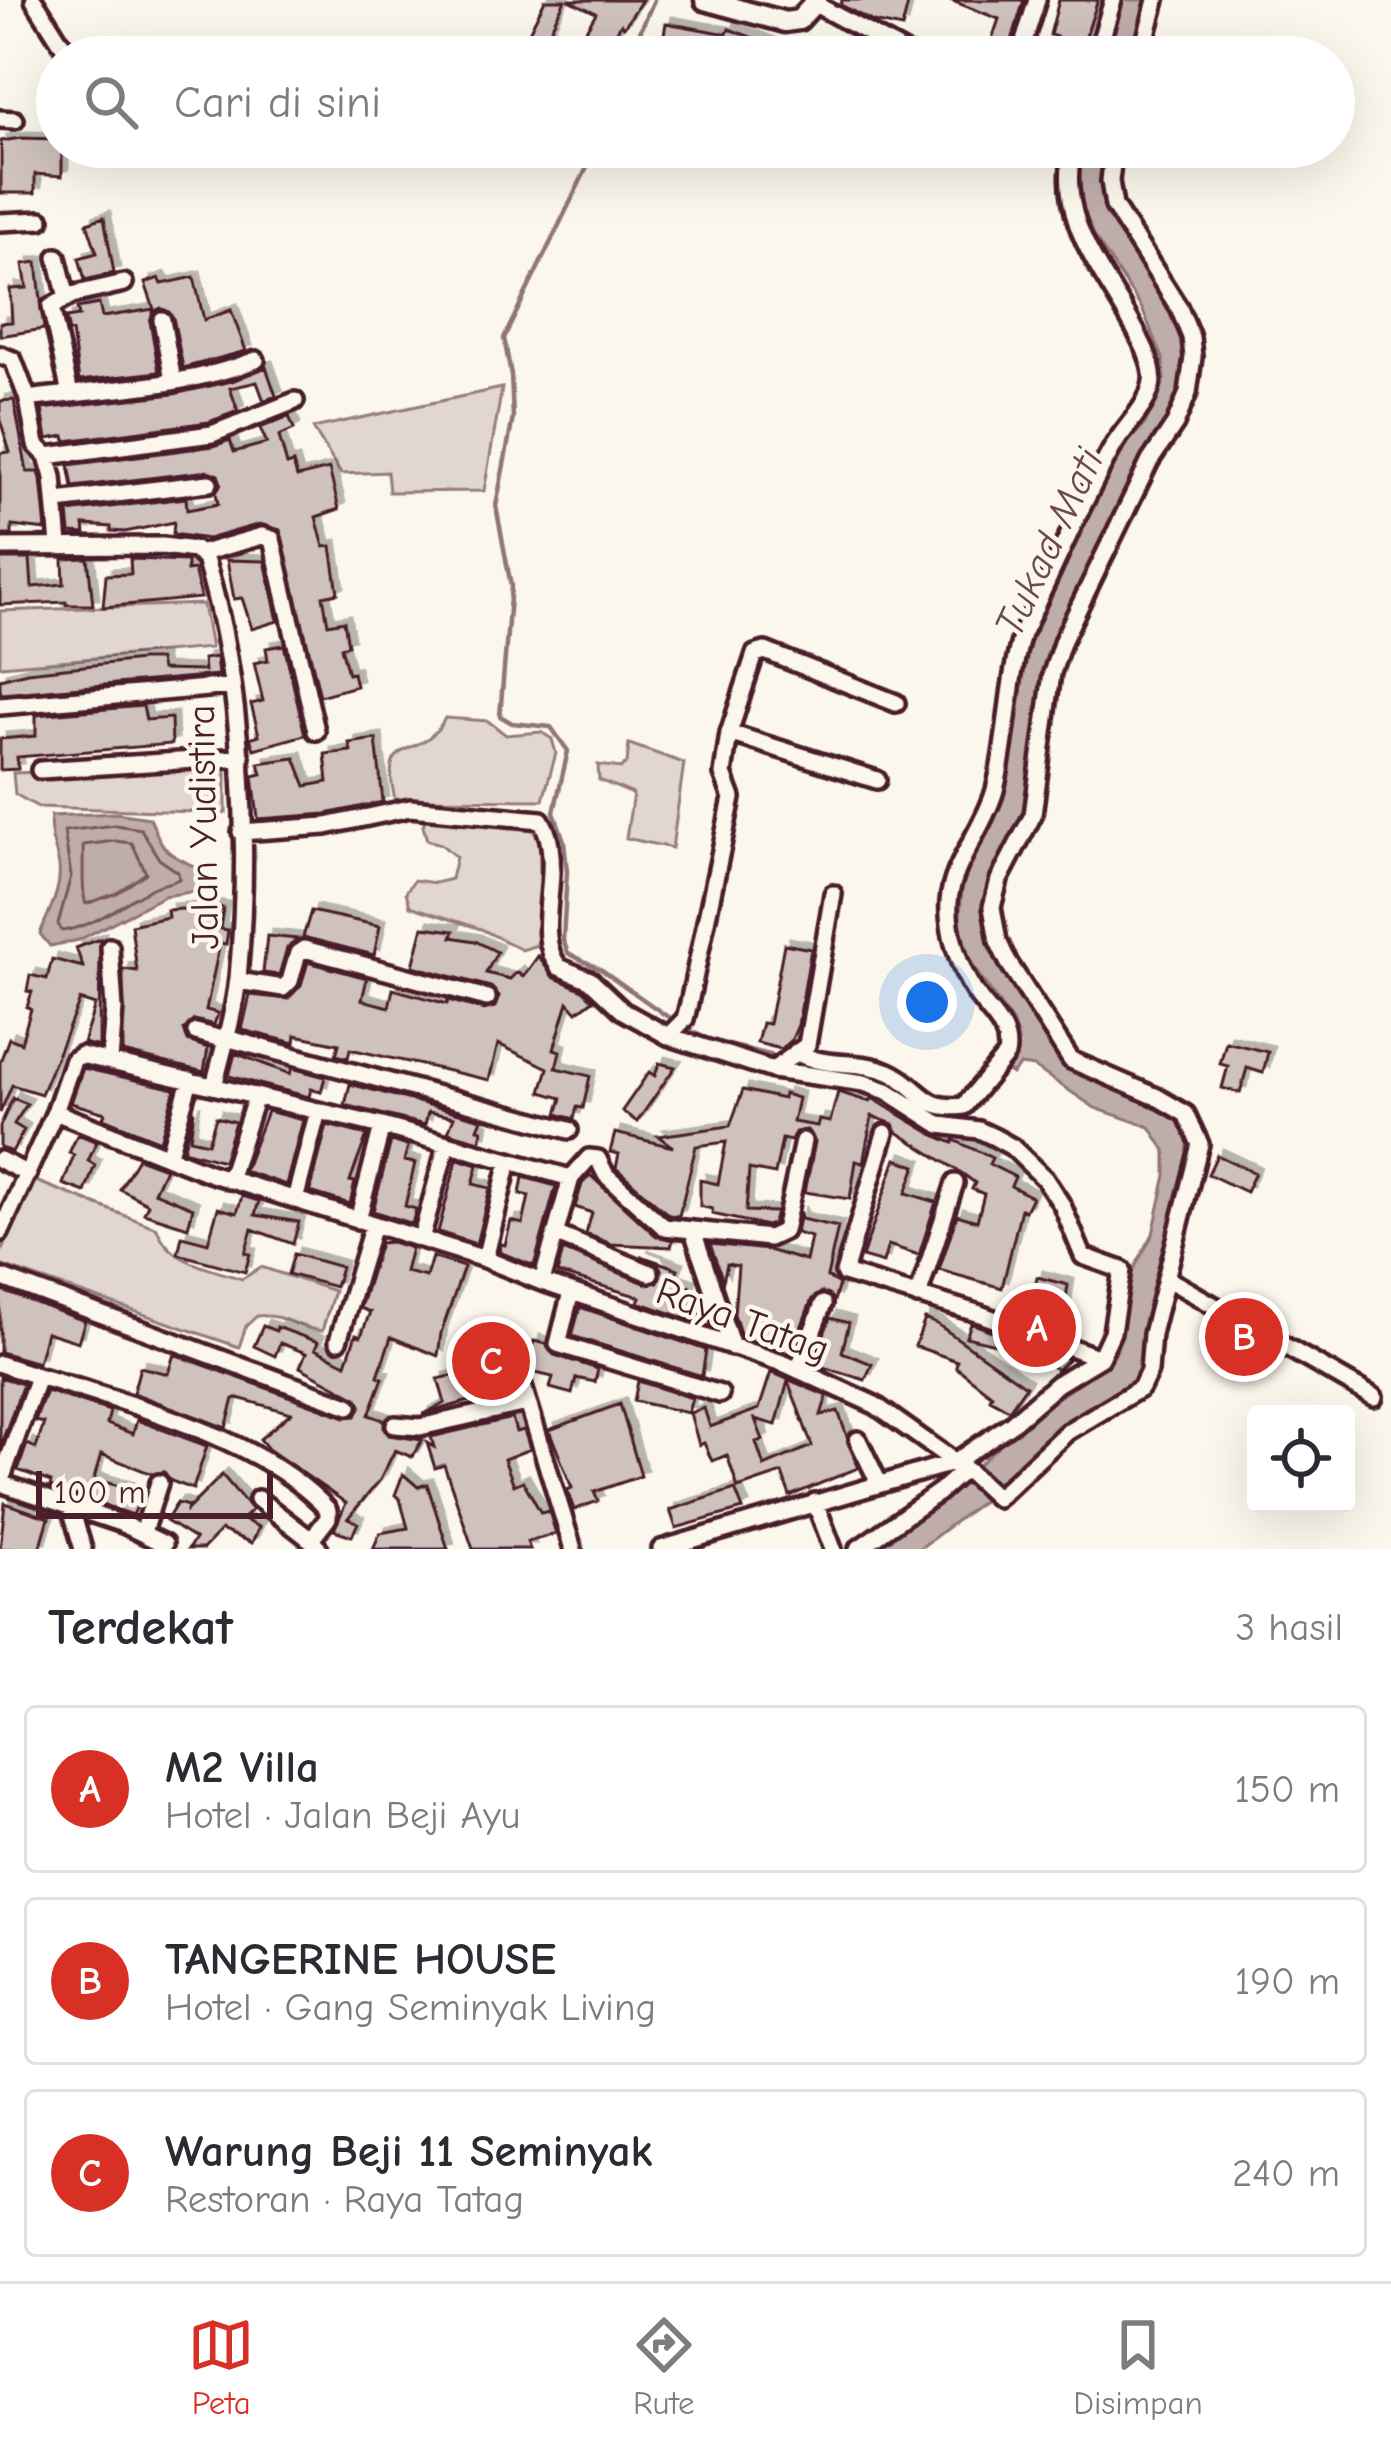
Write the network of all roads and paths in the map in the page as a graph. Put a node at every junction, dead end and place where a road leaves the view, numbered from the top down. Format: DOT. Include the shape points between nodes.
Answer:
graph roads {
  1 [pos="34,0"];
  2 [pos="706,0"];
  3 [pos="1037,0"];
  4 [pos="1114,0"];
  5 [pos="1156,0"];
  6 [pos="816,2"];
  7 [pos="728,3"];
  8 [pos="57,36"];
  9 [pos="876,36"];
  10 [pos="1026,36"];
  11 [pos="1103,36"];
  12 [pos="1147,36"];
  13 [pos="1068,168"];
  14 [pos="1112,168"];
  15 [pos="41,220"];
  16 [pos="0,222"];
  17 [pos="57,257"];
  18 [pos="124,283"];
  19 [pos="68,298"];
  20 [pos="162,320"];
  21 [pos="0,355"];
  22 [pos="256,360"];
  23 [pos="173,381"];
  24 [pos="70,394"];
  25 [pos="28,399"];
  26 [pos="295,401"];
  27 [pos="47,456"];
  28 [pos="209,483"];
  29 [pos="57,501"];
  30 [pos="59,545"];
  31 [pos="0,547"];
  32 [pos="200,554"];
  33 [pos="231,686"];
  34 [pos="896,704"];
  35 [pos="0,706"];
  36 [pos="316,731"];
  37 [pos="729,734"];
  38 [pos="241,757"];
  39 [pos="40,770"];
  40 [pos="877,780"];
  41 [pos="241,832"];
  42 [pos="833,894"];
  43 [pos="110,947"];
  44 [pos="238,981"];
  45 [pos="487,998"];
  46 [pos="676,1028"];
  47 [pos="196,1032"];
  48 [pos="226,1039"];
  49 [pos="110,1061"];
  50 [pos="786,1061"];
  51 [pos="190,1080"];
  52 [pos="214,1086"];
  53 [pos="256,1096"];
  54 [pos="318,1111"];
  55 [pos="55,1112"];
  56 [pos="382,1126"];
  57 [pos="569,1130"];
  58 [pos="885,1133"];
  59 [pos="803,1141"];
  60 [pos="447,1144"];
  61 [pos="168,1157"];
  62 [pos="0,1160"];
  63 [pos="509,1161"];
  64 [pos="28,1174"];
  65 [pos="571,1178"];
  66 [pos="230,1180"];
  67 [pos="955,1183"];
  68 [pos="295,1200"];
  69 [pos="366,1223"];
  70 [pos="693,1231"];
  71 [pos="0,1233"];
  72 [pos="555,1234"];
  73 [pos="421,1239"];
  74 [pos="485,1259"];
  75 [pos="650,1274"];
  76 [pos="0,1277"];
  77 [pos="1166,1278"];
  78 [pos="542,1282"];
  79 [pos="571,1292"];
  80 [pos="918,1296"];
  81 [pos="823,1304"];
  82 [pos="338,1341"];
  83 [pos="732,1347"];
  84 [pos="1100,1358"];
  85 [pos="0,1364"];
  86 [pos="517,1367"];
  87 [pos="797,1370"];
  88 [pos="38,1377"];
  89 [pos="719,1394"];
  90 [pos="1374,1397"];
  91 [pos="526,1403"];
  92 [pos="349,1406"];
  93 [pos="395,1425"];
  94 [pos="858,1440"];
  95 [pos="963,1467"];
  96 [pos="0,1483"];
  97 [pos="159,1483"];
  98 [pos="879,1483"];
  99 [pos="258,1498"];
  100 [pos="815,1502"];
  101 [pos="71,1509"];
  102 [pos="143,1532"];
  103 [pos="164,1544"];
  104 [pos="315,1545"];
  105 [pos="669,1548"];
  106 [pos="83,1549"];
  107 [pos="573,1549"];
  108 [pos="833,1549"];
  109 [pos="858,1549"];
  1 -- 8 [label="street"];
  2 -- 7 [label="street"];
  3 -- 10 [label="street"];
  4 -- 11 [label="street"];
  5 -- 12 [label="street"];
  6 -- 7 [label="street" via="785,22"];
  6 -- 9 [label="street"];
  13 -- 50 [label="street" via="1069,201 1092,257 1128,310 1153,381 1022,634 996,786 949,904 965,975 1001,1026 1006,1055 964,1106 943,1109 895,1074 865,1064"];
  14 -- 77 [label="street" via="1114,206 1191,337 1188,393 1063,640 1033,815 992,907 1008,962 1071,1060 1186,1114 1200,1144"];
  15 -- 16 [label="street"];
  17 -- 19 [label="street"];
  18 -- 19 [label="street"];
  19 -- 24 [label="street" via="51,307"];
  20 -- 23 [label="street"];
  21 -- 25 [label="street" via="13,360"];
  22 -- 23 [label="street"];
  23 -- 24 [label="street"];
  24 -- 25 [label="street"];
  25 -- 27 [label="street" via="36,445"];
  26 -- 27 [label="street" via="212,434"];
  27 -- 29 [label="street"];
  28 -- 29 [label="street"];
  29 -- 30 [label="street"];
  30 -- 31 [label="street"];
  30 -- 32 [label="street"];
  32 -- 33 [label="street, Jalan Yudistira"];
  32 -- 36 [label="street" via="272,539"];
  33 -- 35 [label="street"];
  33 -- 38 [label="street, Jalan Yudistira"];
  34 -- 37 [label="street" via="765,651 755,655"];
  37 -- 40 [label="street"];
  37 -- 46 [label="street" via="723,774 732,798"];
  38 -- 39 [label="street"];
  38 -- 41 [label="street, Jalan Yudistira"];
  41 -- 44 [label="street, Jalan Yudistira"];
  41 -- 46 [label="street" via="326,826 410,808 541,820 552,850 553,960 623,1011"];
  42 -- 50 [label="street" via="811,1031"];
  43 -- 49 [label="street"];
  44 -- 45 [label="street" via="283,988 304,949"];
  44 -- 48 [label="street, Jalan Yudistira"];
  46 -- 50 [label="street"];
  47 -- 48 [label="street"];
  48 -- 52 [label="street, Jalan Yudistira"];
  48 -- 57 [label="street"];
  49 -- 51 [label="street"];
  49 -- 55 [label="street" via="76,1057"];
  50 -- 84 [label="street" via="887,1091 925,1118 979,1130 1029,1161 1062,1205 1083,1256 1122,1270"];
  51 -- 52 [label="street"];
  51 -- 61 [label="street"];
  52 -- 53 [label="street"];
  53 -- 54 [label="street"];
  53 -- 66 [label="street"];
  54 -- 56 [label="street"];
  54 -- 68 [label="street"];
  55 -- 61 [label="street, Raya Tatag"];
  55 -- 64 [label="street"];
  56 -- 60 [label="street"];
  56 -- 69 [label="street"];
  58 -- 80 [label="street" via="844,1273"];
  59 -- 70 [label="street" via="782,1235"];
  60 -- 63 [label="street"];
  60 -- 73 [label="street"];
  61 -- 66 [label="street, Raya Tatag"];
  62 -- 64 [label="street"];
  63 -- 65 [label="street"];
  63 -- 74 [label="street"];
  64 -- 71 [label="street"];
  65 -- 70 [label="street" via="598,1159 656,1220"];
  65 -- 72 [label="street"];
  66 -- 68 [label="street, Raya Tatag"];
  67 -- 80 [label="street"];
  68 -- 69 [label="street, Raya Tatag"];
  69 -- 73 [label="street, Raya Tatag"];
  69 -- 82 [label="street"];
  70 -- 83 [label="street"];
  72 -- 75 [label="street"];
  72 -- 78 [label="street"];
  73 -- 74 [label="street, Raya Tatag"];
  74 -- 78 [label="street, Raya Tatag"];
  76 -- 92 [label="street"];
  77 -- 90 [label="street"];
  77 -- 95 [label="street, Raya Tatag" via="1141,1388 1067,1432 997,1498"];
  78 -- 79 [label="street, Raya Tatag"];
  79 -- 83 [label="street, Raya Tatag"];
  79 -- 89 [label="street" via="558,1344"];
  80 -- 84 [label="street"];
  81 -- 87 [label="street"];
  83 -- 87 [label="street, Raya Tatag"];
  84 -- 95 [label="street" via="1057,1384"];
  85 -- 88 [label="street"];
  86 -- 91 [label="street"];
  87 -- 95 [label="street, Raya Tatag" via="874,1406"];
  88 -- 96 [label="street"];
  88 -- 104 [label="street" via="182,1424 278,1469 328,1510"];
  91 -- 93 [label="street" via="420,1427"];
  91 -- 107 [label="street"];
  94 -- 98 [label="street"];
  95 -- 98 [label="street"];
  95 -- 109 [label="street"];
  96 -- 101 [label="street"];
  97 -- 102 [label="street"];
  98 -- 100 [label="street"];
  99 -- 104 [label="street"];
  100 -- 105 [label="street"];
  100 -- 108 [label="street"];
  101 -- 102 [label="street"];
  101 -- 106 [label="street"];
  102 -- 103 [label="street"];
}
